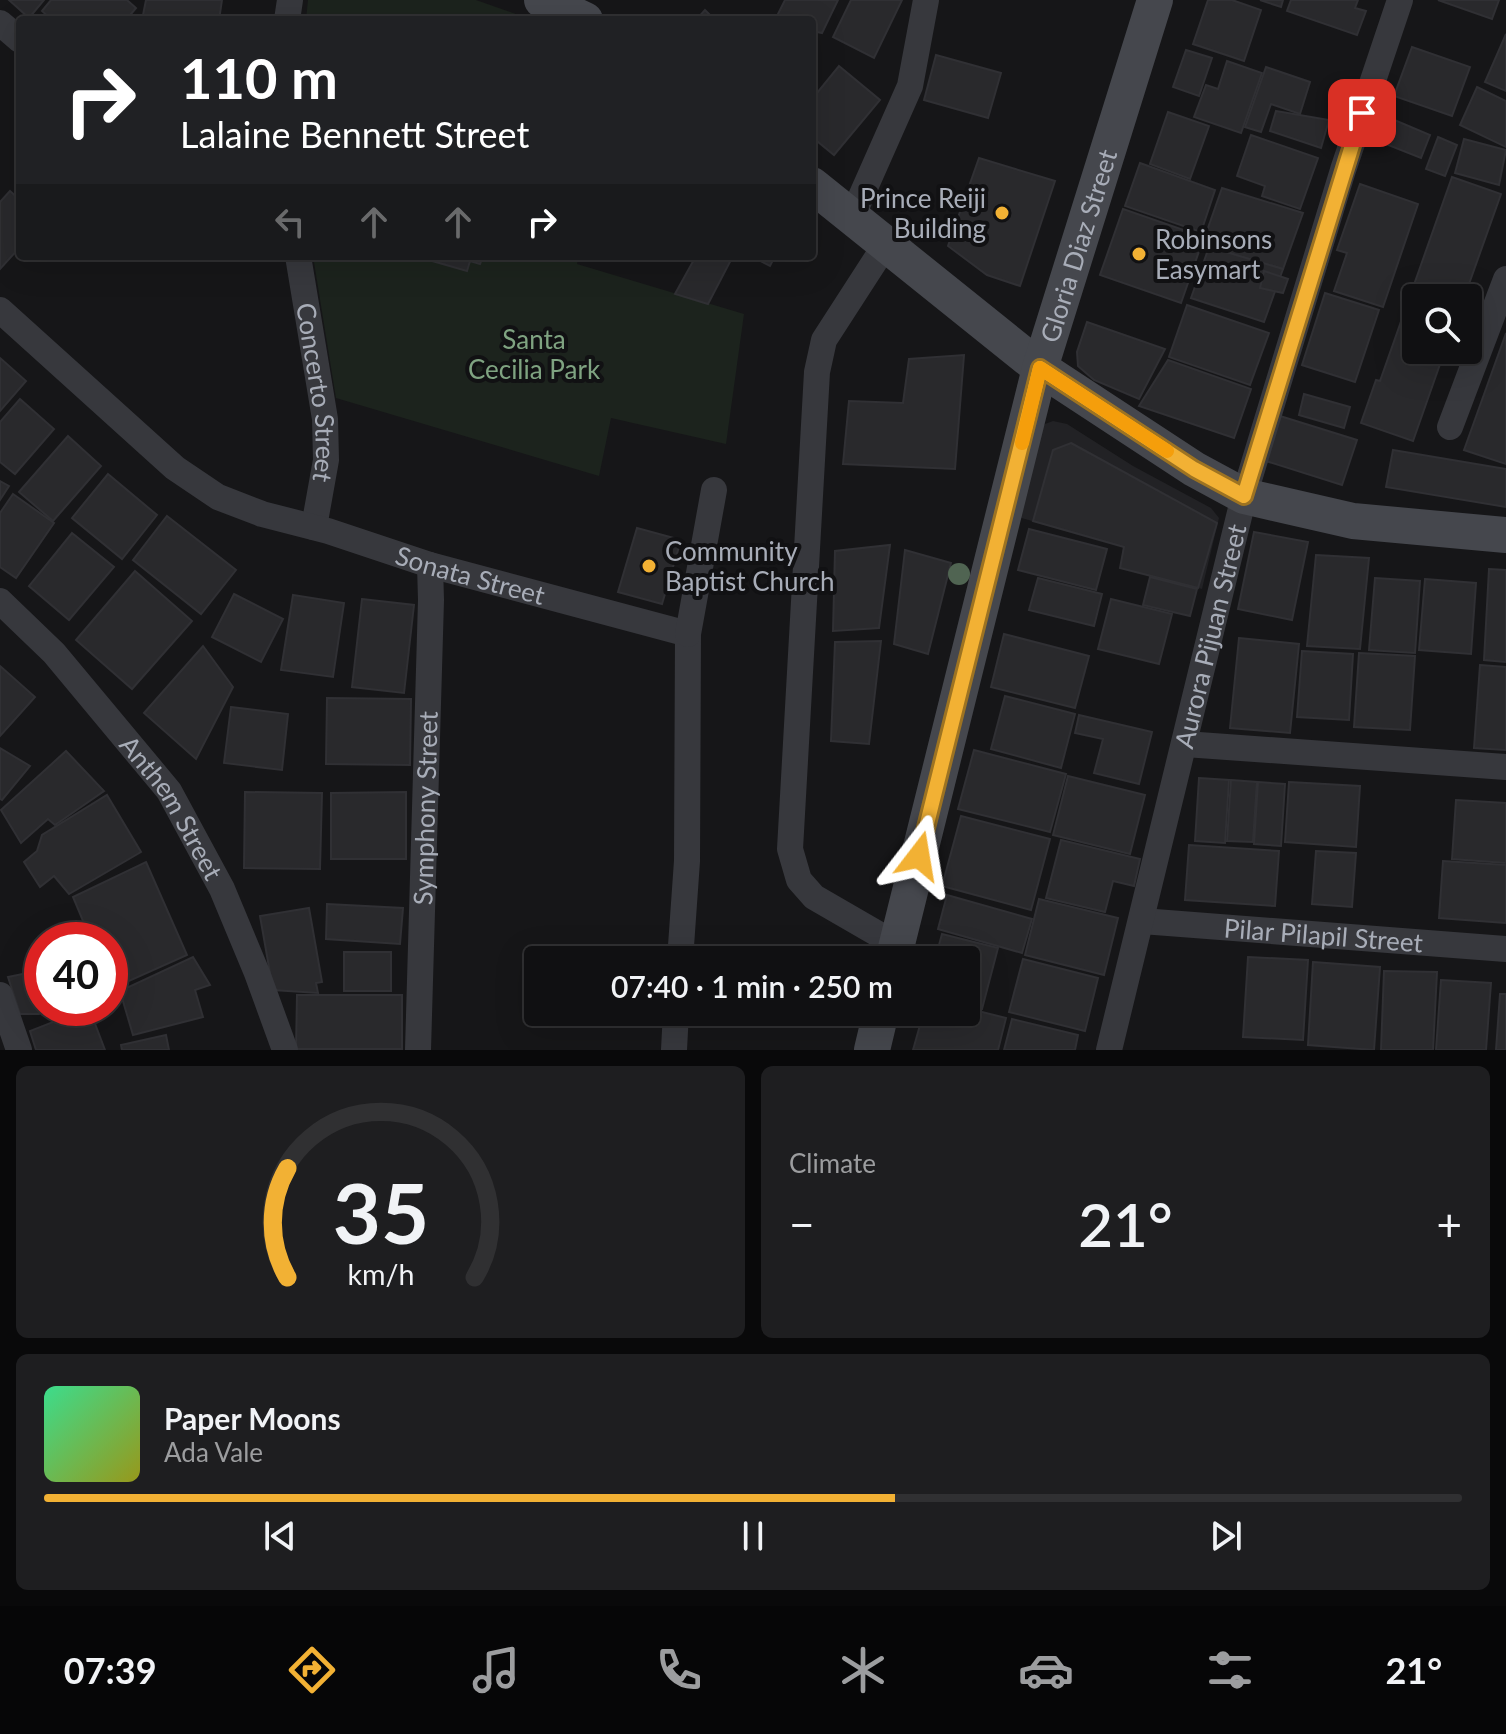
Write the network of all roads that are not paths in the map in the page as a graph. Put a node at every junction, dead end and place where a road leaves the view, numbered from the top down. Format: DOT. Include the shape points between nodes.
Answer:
graph roads {
  1 [pos="542,0"];
  2 [pos="926,0"];
  3 [pos="1155,0"];
  4 [pos="1400,0"];
  5 [pos="576,16"];
  6 [pos="0,23"];
  7 [pos="16,37"];
  8 [pos="816,188"];
  9 [pos="852,217"];
  10 [pos="886,244"];
  11 [pos="299,260"];
  12 [pos="1506,279"];
  13 [pos="0,310"];
  14 [pos="1040,368"];
  15 [pos="1450,427"];
  16 [pos="714,490"];
  17 [pos="1244,496"];
  18 [pos="314,527"];
  19 [pos="1506,535"];
  20 [pos="430,565"];
  21 [pos="0,601"];
  22 [pos="688,634"];
  23 [pos="1185,744"];
  24 [pos="1506,767"];
  25 [pos="1142,921"];
  26 [pos="681,946"];
  27 [pos="886,946"];
  28 [pos="896,946"];
  29 [pos="1506,949"];
  30 [pos="0,995"];
  31 [pos="675,1026"];
  32 [pos="878,1026"];
  33 [pos="19,1050"];
  34 [pos="285,1050"];
  35 [pos="418,1050"];
  36 [pos="674,1050"];
  37 [pos="872,1050"];
  38 [pos="1109,1050"];
  1 -- 5 [label="street"];
  2 -- 9 [label="street" via="910,86"];
  3 -- 14 [label="street, Gloria Diaz Street"];
  4 -- 17 [label="street, Aurora Pijuan Street"];
  6 -- 7 [label="street"];
  8 -- 9 [label="street"];
  9 -- 10 [label="street"];
  10 -- 14 [label="street"];
  10 -- 27 [label="street" via="824,340 817,372 790,849 799,880 814,897"];
  11 -- 18 [label="street, Concerto Street" via="325,419 326,460"];
  12 -- 15 [label="street"];
  13 -- 18 [label="street, Sonata Street" via="175,468 218,497"];
  14 -- 17 [label="street"];
  14 -- 28 [label="street, Gloria Diaz Street"];
  16 -- 22 [label="street"];
  17 -- 19 [label="street" via="1353,521"];
  17 -- 23 [label="street, Aurora Pijuan Street"];
  18 -- 20 [label="street, Sonata Street"];
  20 -- 22 [label="street, Sonata Street"];
  20 -- 35 [label="street, Symphony Street"];
  21 -- 34 [label="street, Anthem Street" via="54,653 169,791 222,889"];
  22 -- 26 [label="street" via="687,861"];
  23 -- 24 [label="street"];
  23 -- 25 [label="street, Aurora Pijuan Street"];
  25 -- 29 [label="street, Pilar Pilapil Street"];
  25 -- 38 [label="street, Aurora Pijuan Street"];
  30 -- 33 [label="street"];
  31 -- 36 [label="street"];
  32 -- 37 [label="street"];
}
